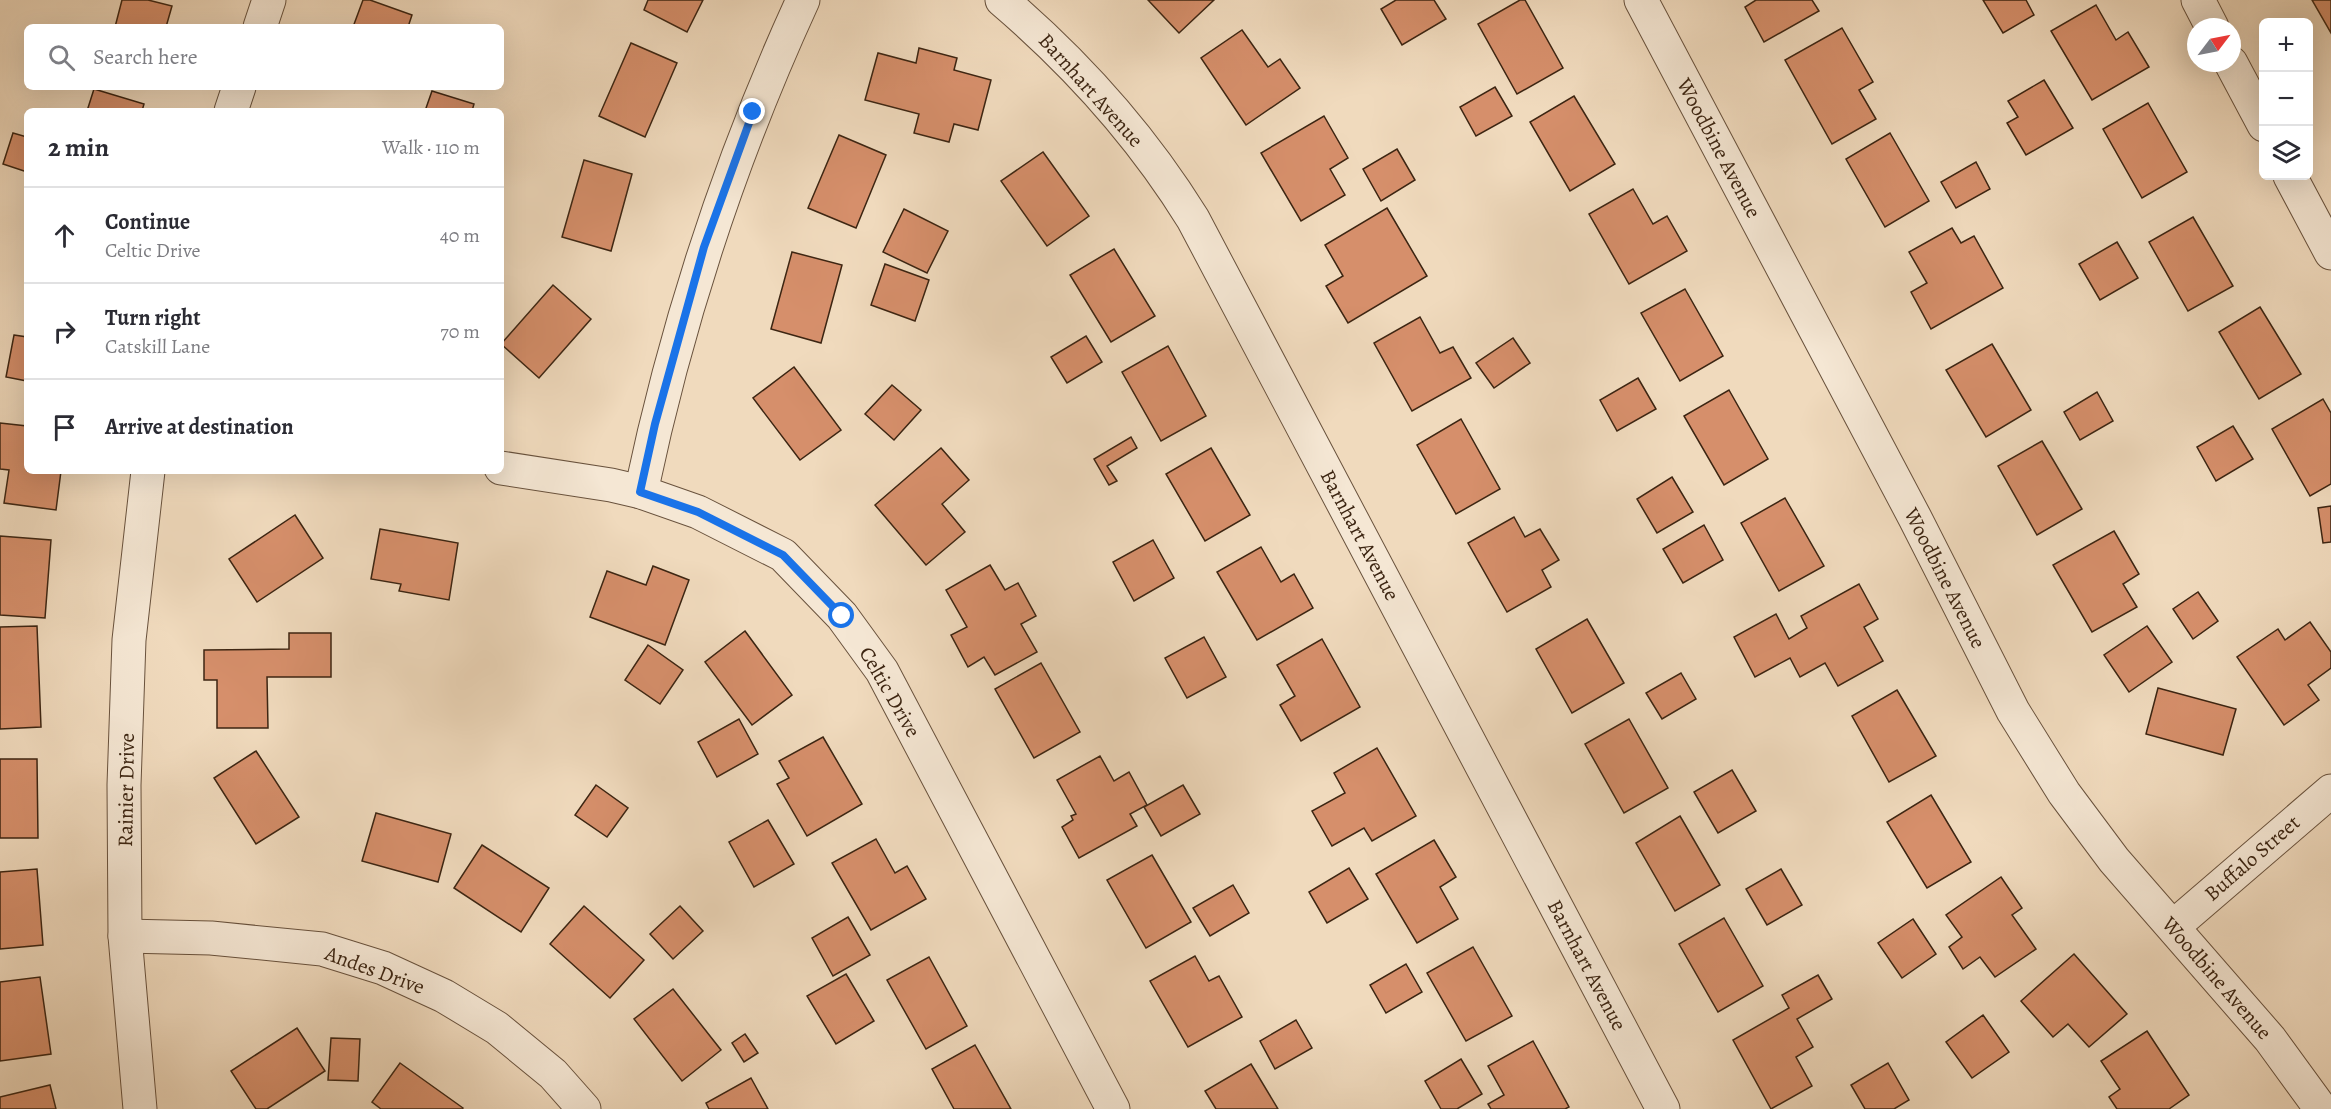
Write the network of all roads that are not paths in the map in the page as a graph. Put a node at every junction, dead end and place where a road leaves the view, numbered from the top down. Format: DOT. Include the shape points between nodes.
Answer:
graph roads {
  1 [pos="269,0"];
  2 [pos="803,0"];
  3 [pos="1002,0"];
  4 [pos="1641,0"];
  5 [pos="2198,0"];
  6 [pos="2207,18"];
  7 [pos="261,24"];
  8 [pos="2236,72"];
  9 [pos="238,90"];
  10 [pos="232,108"];
  11 [pos="2259,115"];
  12 [pos="2292,180"];
  13 [pos="2331,253"];
  14 [pos="504,468"];
  15 [pos="148,474"];
  16 [pos="640,492"];
  17 [pos="2331,791"];
  18 [pos="2174,926"];
  19 [pos="125,936"];
  20 [pos="140,1109"];
  21 [pos="584,1109"];
  22 [pos="1113,1109"];
  23 [pos="1663,1109"];
  24 [pos="2321,1109"];
  1 -- 7 [label="street"];
  2 -- 16 [label="street" via="753,112 704,247"];
  3 -- 23 [label="street, Barnhart Avenue" via="1048,39 1118,113 1179,195"];
  4 -- 18 [label="street, Woodbine Avenue" via="2013,711 2064,793 2114,860"];
  5 -- 6 [label="street"];
  8 -- 11 [label="street"];
  9 -- 10 [label="street"];
  12 -- 13 [label="street"];
  14 -- 16 [label="street, Celtic Drive"];
  15 -- 19 [label="street, Rainier Drive" via="129,640 124,785"];
  16 -- 22 [label="street, Celtic Drive" via="698,512 783,555 842,616 882,671"];
  17 -- 18 [label="street, Buffalo Street"];
  18 -- 24 [label="street, Woodbine Avenue" via="2270,1039"];
  19 -- 20 [label="street, Rainier Drive"];
  19 -- 21 [label="street, Andes Drive" via="211,938 322,949 383,968 444,996 497,1028 553,1074"];
}
